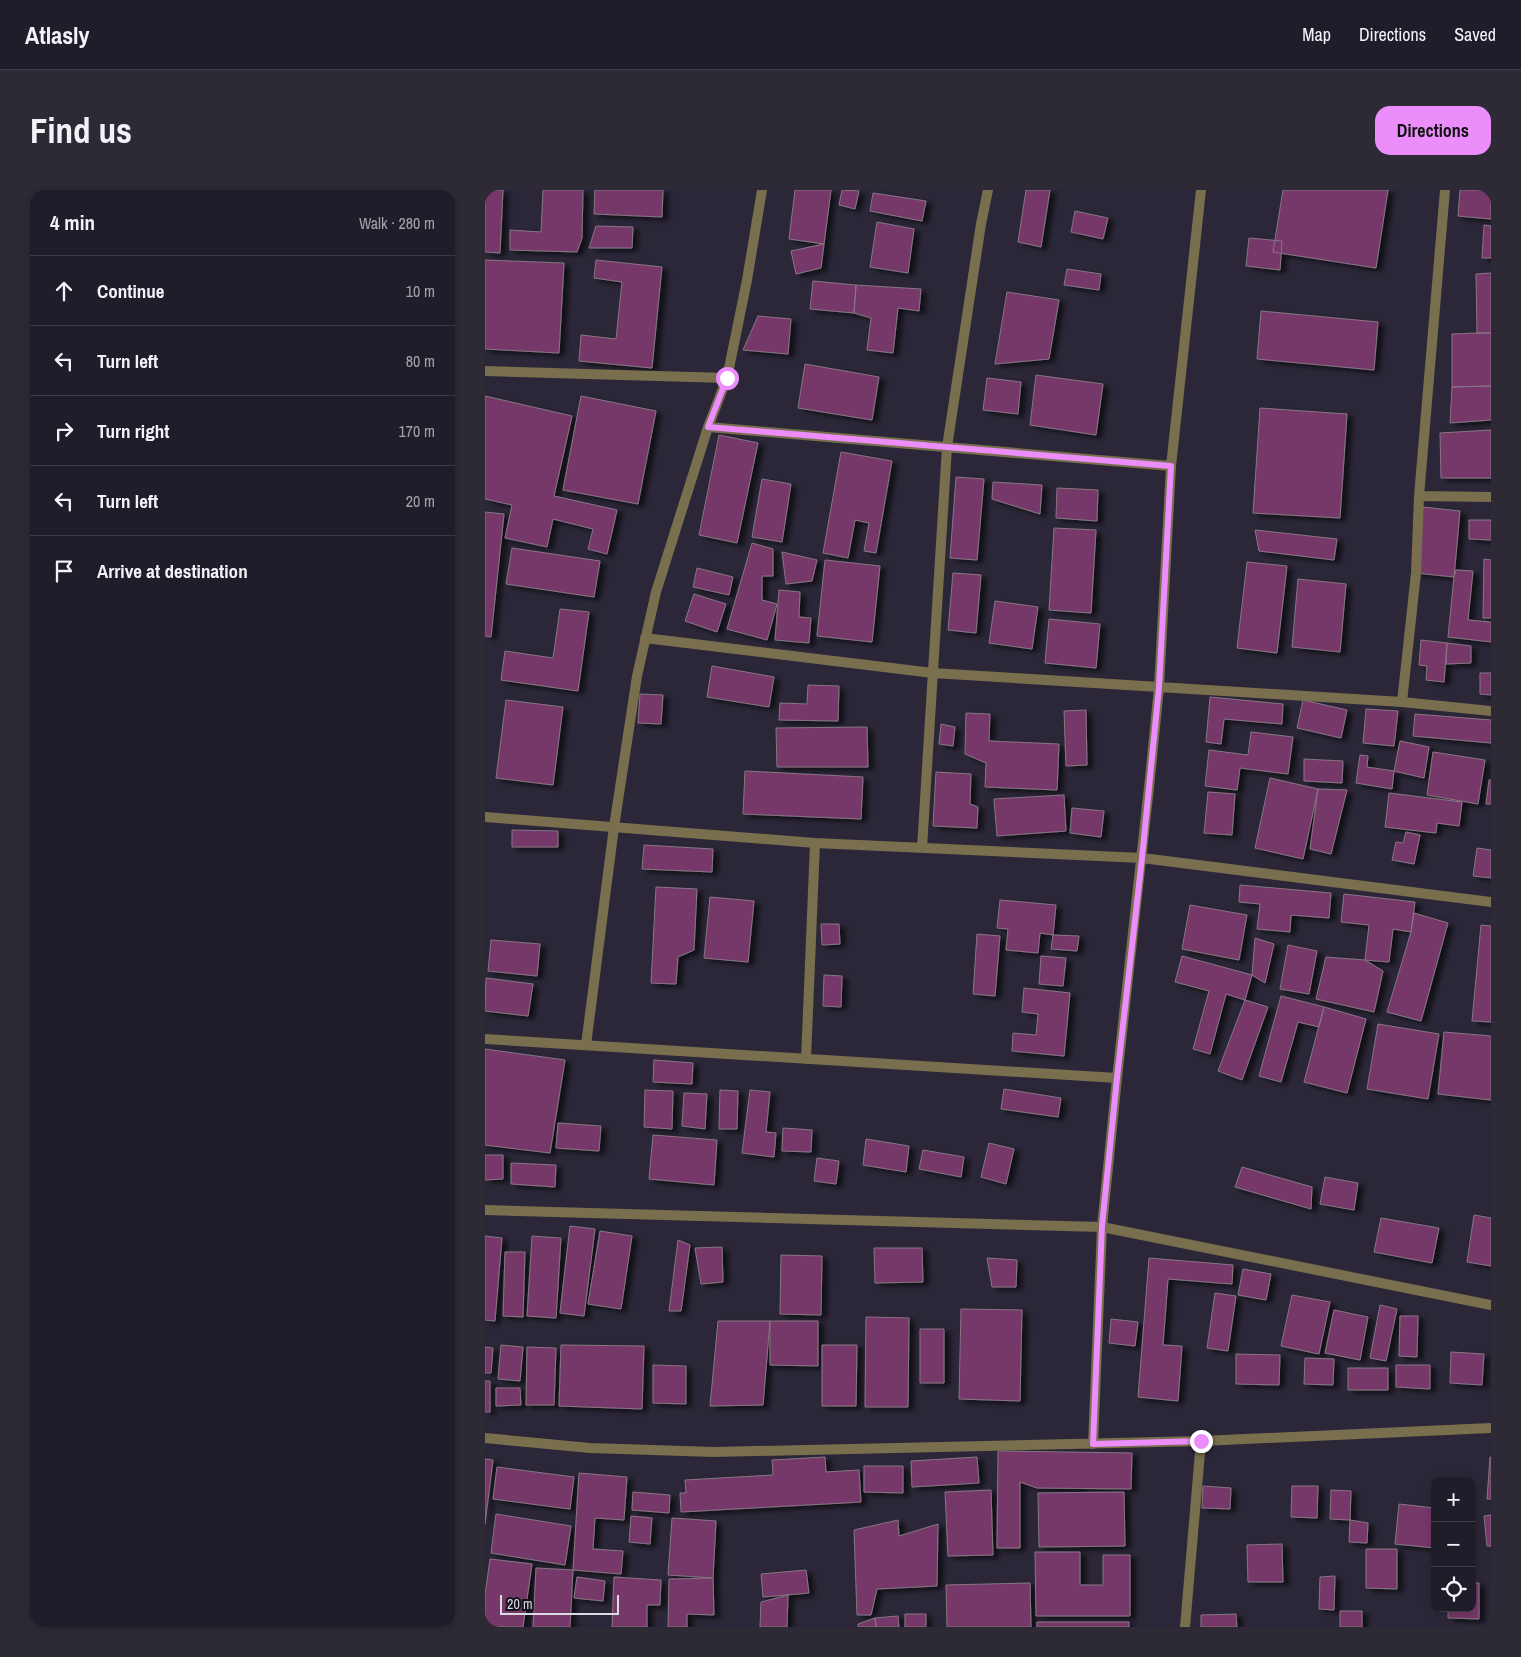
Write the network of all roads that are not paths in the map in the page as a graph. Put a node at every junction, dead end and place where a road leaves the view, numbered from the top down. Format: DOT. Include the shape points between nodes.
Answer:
graph roads {
  1 [pos="762,190"];
  2 [pos="988,190"];
  3 [pos="1201,190"];
  4 [pos="1445,190"];
  5 [pos="485,371"];
  6 [pos="727,378"];
  7 [pos="708,427"];
  8 [pos="947,447"];
  9 [pos="1171,466"];
  10 [pos="1419,496"];
  11 [pos="1491,497"];
  12 [pos="645,638"];
  13 [pos="933,673"];
  14 [pos="1159,687"];
  15 [pos="1402,702"];
  16 [pos="1491,711"];
  17 [pos="485,816"];
  18 [pos="614,827"];
  19 [pos="815,843"];
  20 [pos="922,848"];
  21 [pos="1142,858"];
  22 [pos="1491,902"];
  23 [pos="485,1039"];
  24 [pos="586,1045"];
  25 [pos="806,1059"];
  26 [pos="1117,1078"];
  27 [pos="485,1210"];
  28 [pos="1102,1226"];
  29 [pos="1491,1306"];
  30 [pos="1491,1428"];
  31 [pos="485,1438"];
  32 [pos="1201,1441"];
  33 [pos="1093,1444"];
  34 [pos="1185,1627"];
  1 -- 6 [label="street"];
  2 -- 8 [label="street"];
  3 -- 9 [label="street"];
  4 -- 10 [label="street"];
  5 -- 6 [label="street"];
  6 -- 7 [label="street"];
  7 -- 8 [label="street"];
  7 -- 12 [label="street" via="656,592"];
  8 -- 9 [label="street"];
  8 -- 13 [label="street"];
  9 -- 14 [label="street"];
  10 -- 11 [label="street"];
  10 -- 15 [label="street" via="1416,573"];
  12 -- 13 [label="street"];
  12 -- 18 [label="street"];
  13 -- 14 [label="street"];
  13 -- 20 [label="street"];
  14 -- 15 [label="street"];
  14 -- 21 [label="street"];
  15 -- 16 [label="street"];
  17 -- 18 [label="street"];
  18 -- 19 [label="street"];
  18 -- 24 [label="street"];
  19 -- 20 [label="street"];
  19 -- 25 [label="street"];
  20 -- 21 [label="street"];
  21 -- 22 [label="street"];
  21 -- 26 [label="street"];
  23 -- 24 [label="street"];
  24 -- 25 [label="street"];
  25 -- 26 [label="street"];
  26 -- 28 [label="street"];
  27 -- 28 [label="street"];
  28 -- 29 [label="street"];
  28 -- 33 [label="street"];
  30 -- 32 [label="street"];
  31 -- 33 [label="street" via="590,1448 714,1452"];
  32 -- 33 [label="street"];
  32 -- 34 [label="street"];
}
